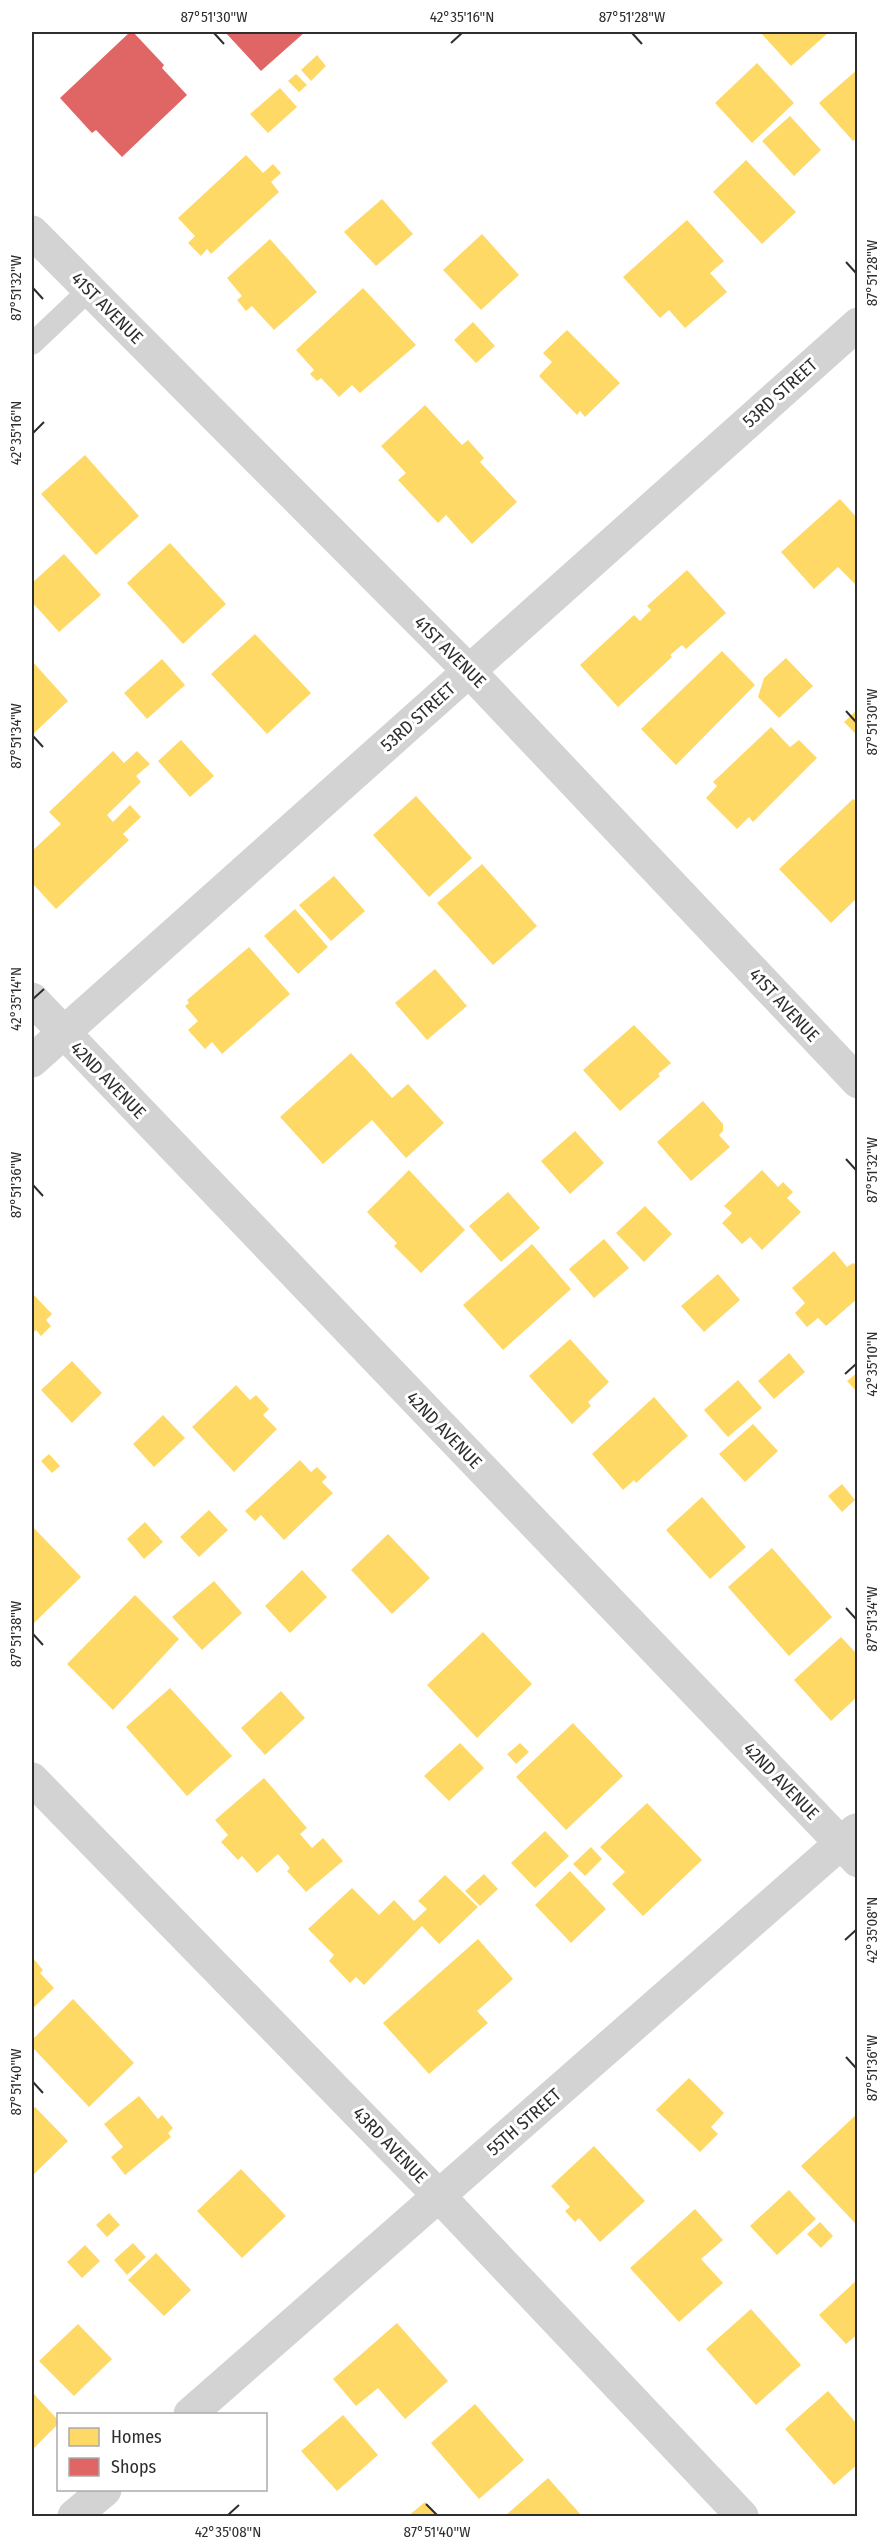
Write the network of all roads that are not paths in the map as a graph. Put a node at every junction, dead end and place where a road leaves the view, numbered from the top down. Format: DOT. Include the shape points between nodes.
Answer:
graph roads {
  1 [pos="32,232"];
  2 [pos="89,290"];
  3 [pos="858,324"];
  4 [pos="32,344"];
  5 [pos="469,671"];
  6 [pos="32,999"];
  7 [pos="63,1033"];
  8 [pos="32,1061"];
  9 [pos="858,1082"];
  10 [pos="32,1779"];
  11 [pos="852,1845"];
  12 [pos="439,2196"];
  13 [pos="192,2413"];
  14 [pos="104,2491"];
  15 [pos="74,2517"];
  16 [pos="742,2517"];
  1 -- 2 [label="street, 41ST AVENUE"];
  2 -- 4 [label="lane"];
  2 -- 5 [label="street, 41ST AVENUE"];
  3 -- 5 [label="street, 53RD STREET"];
  5 -- 7 [label="street, 53RD STREET"];
  5 -- 9 [label="street, 41ST AVENUE"];
  6 -- 7 [label="street, 42ND AVENUE"];
  7 -- 8 [label="street, 53RD STREET"];
  7 -- 11 [label="street, 42ND AVENUE"];
  10 -- 12 [label="street, 43RD AVENUE"];
  11 -- 12 [label="street, 55TH STREET"];
  12 -- 13 [label="street, 55TH STREET"];
  12 -- 16 [label="street, 43RD AVENUE"];
  14 -- 15 [label="street"];
}
